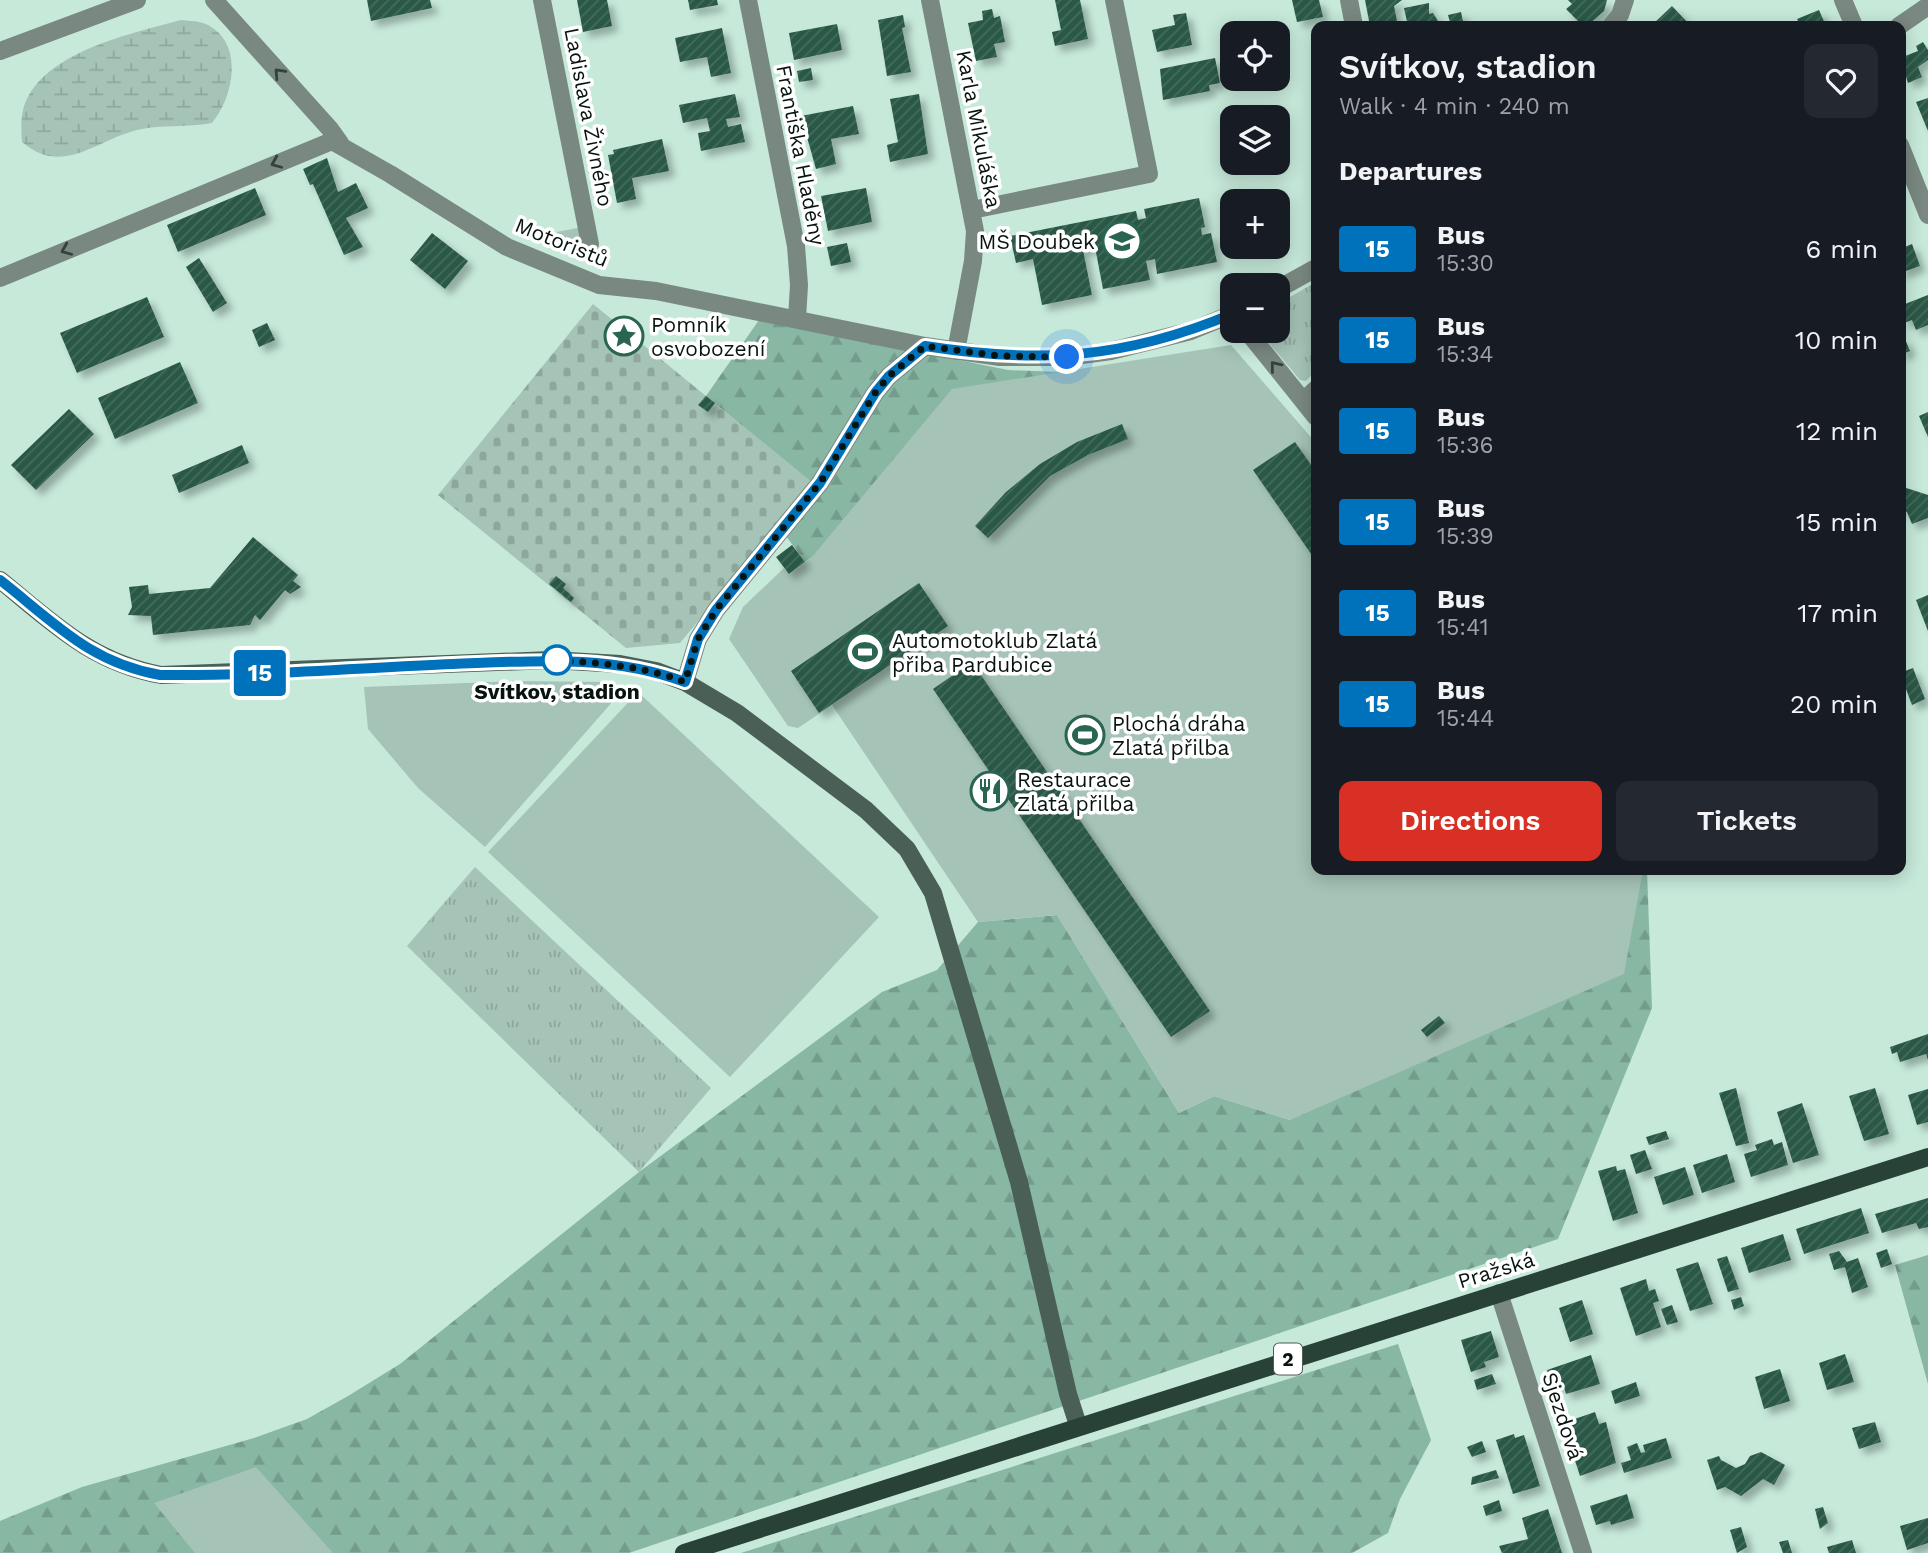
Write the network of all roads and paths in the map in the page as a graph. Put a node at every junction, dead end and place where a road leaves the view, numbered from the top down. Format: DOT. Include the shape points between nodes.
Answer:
graph roads {
  1 [pos="137,0"];
  2 [pos="214,0"];
  3 [pos="542,0"];
  4 [pos="748,0"];
  5 [pos="930,0"];
  6 [pos="1114,0"];
  7 [pos="1349,0"];
  8 [pos="1625,0"];
  9 [pos="1843,0"];
  10 [pos="1928,6"];
  11 [pos="1353,21"];
  12 [pos="1615,21"];
  13 [pos="1852,21"];
  14 [pos="1906,21"];
  15 [pos="0,51"];
  16 [pos="340,143"];
  17 [pos="1906,160"];
  18 [pos="972,210"];
  19 [pos="1928,215"];
  20 [pos="590,244"];
  21 [pos="1311,271"];
  22 [pos="0,278"];
  23 [pos="1290,282"];
  24 [pos="797,319"];
  25 [pos="1220,319"];
  26 [pos="1259,343"];
  27 [pos="925,346"];
  28 [pos="956,351"];
  29 [pos="1309,395"];
  30 [pos="0,580"];
  31 [pos="685,682"];
  32 [pos="1928,1157"];
  33 [pos="1499,1293"];
  34 [pos="1078,1425"];
  35 [pos="684,1553"];
  36 [pos="1583,1553"];
  1 -- 15 [label="street"];
  16 -- 2 [label="street, Motoristů, one-way"];
  3 -- 20 [label="street, Ladislava Živného"];
  4 -- 24 [label="street, Františka Hladěny" via="796,246"];
  5 -- 18 [label="street, Karla Mikuláška"];
  6 -- 18 [label="street" via="1149,174"];
  7 -- 11 [label="street"];
  8 -- 12 [label="street"];
  9 -- 13 [label="street"];
  10 -- 14 [label="street"];
  16 -- 22 [label="street, one-way" via="325,142"];
  16 -- 24 [label="street, Motoristů" via="507,247 587,281"];
  17 -- 19 [label="street"];
  18 -- 28 [label="street, Karla Mikuláška" via="974,252"];
  21 -- 23 [label="street"];
  24 -- 27 [label="street, Motoristů"];
  25 -- 28 [label="street, Motoristů" via="1150,343 1067,357"];
  29 -- 26 [label="street, one-way"];
  27 -- 28 [label="street, Motoristů"];
  27 -- 31 [label="street" via="875,393 820,483 716,610 698,639"];
  30 -- 31 [label="street" via="101,657 128,669 160,675 551,660 620,664"];
  31 -- 34 [label="street" via="737,713 866,810 922,870 941,918 1019,1182"];
  32 -- 33 [label="main road, Pražská / 2"];
  33 -- 34 [label="main road, Pražská / 2"];
  33 -- 36 [label="street, Sjezdová"];
  34 -- 35 [label="main road, 2"];
}
